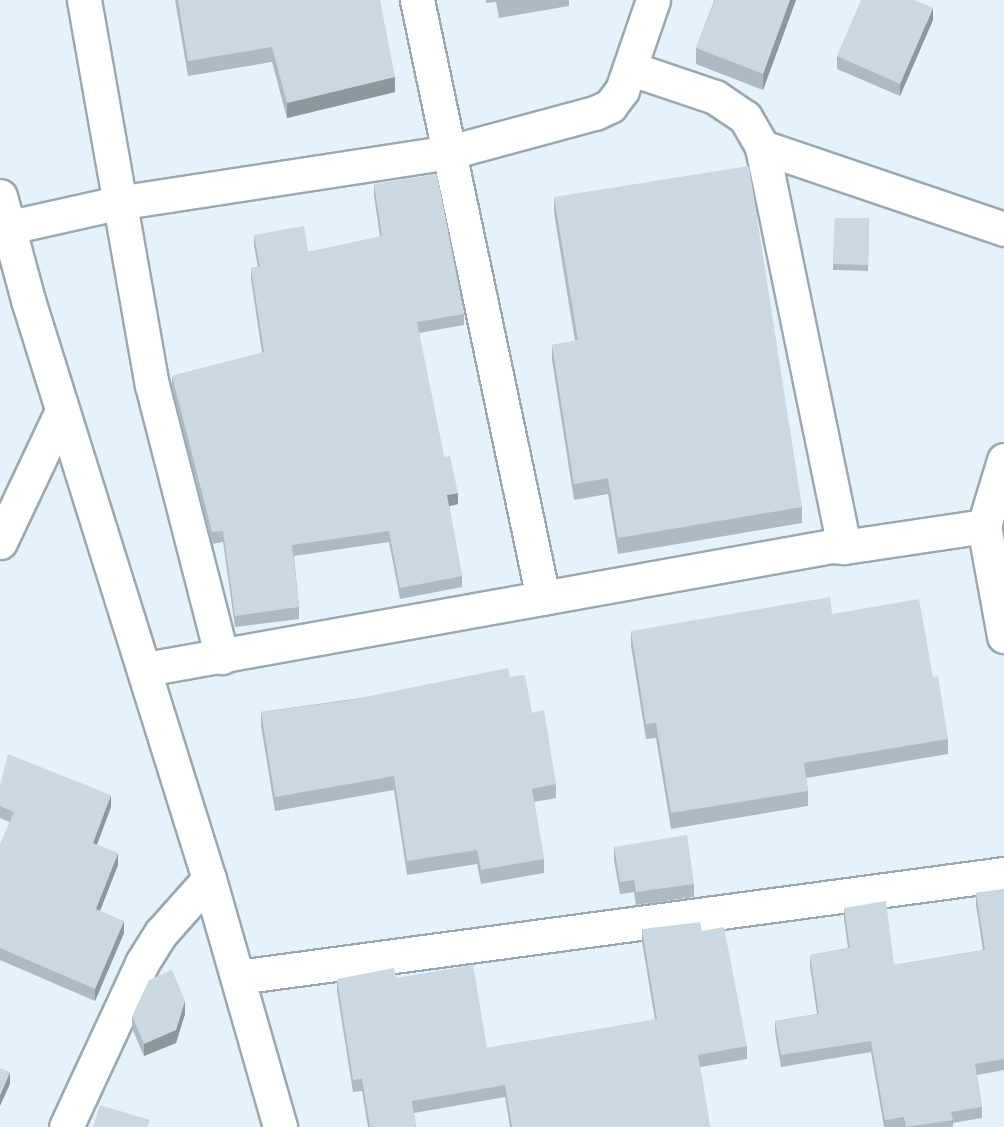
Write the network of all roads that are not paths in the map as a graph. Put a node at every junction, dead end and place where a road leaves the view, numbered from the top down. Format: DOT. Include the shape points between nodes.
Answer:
graph roads {
  1 [pos="84,0"];
  2 [pos="417,0"];
  3 [pos="654,0"];
  4 [pos="632,69"];
  5 [pos="762,147"];
  6 [pos="450,152"];
  7 [pos="0,196"];
  8 [pos="117,202"];
  9 [pos="10,227"];
  10 [pos="1004,229"];
  11 [pos="62,411"];
  12 [pos="1004,460"];
  13 [pos="984,526"];
  14 [pos="0,542"];
  15 [pos="844,547"];
  16 [pos="543,598"];
  17 [pos="1004,636"];
  18 [pos="222,657"];
  19 [pos="146,669"];
  20 [pos="1004,874"];
  21 [pos="209,879"];
  22 [pos="238,977"];
  23 [pos="66,1127"];
  24 [pos="280,1127"];
  1 -- 8 [label="street"];
  2 -- 6 [label="street"];
  3 -- 4 [label="street"];
  4 -- 5 [label="street" via="715,97 745,117"];
  4 -- 6 [label="street" via="610,106 595,113"];
  5 -- 10 [label="street"];
  5 -- 15 [label="street"];
  6 -- 8 [label="street"];
  6 -- 16 [label="street"];
  7 -- 9 [label="street"];
  8 -- 9 [label="street"];
  8 -- 18 [label="street" via="152,385"];
  9 -- 11 [label="street"];
  11 -- 14 [label="street"];
  11 -- 19 [label="street"];
  12 -- 13 [label="street"];
  13 -- 15 [label="street"];
  13 -- 17 [label="street"];
  15 -- 16 [label="street"];
  16 -- 18 [label="street"];
  18 -- 19 [label="street"];
  19 -- 21 [label="street"];
  20 -- 22 [label="street"];
  21 -- 22 [label="street"];
  21 -- 23 [label="street" via="161,933 142,963"];
  22 -- 24 [label="street"];
}
